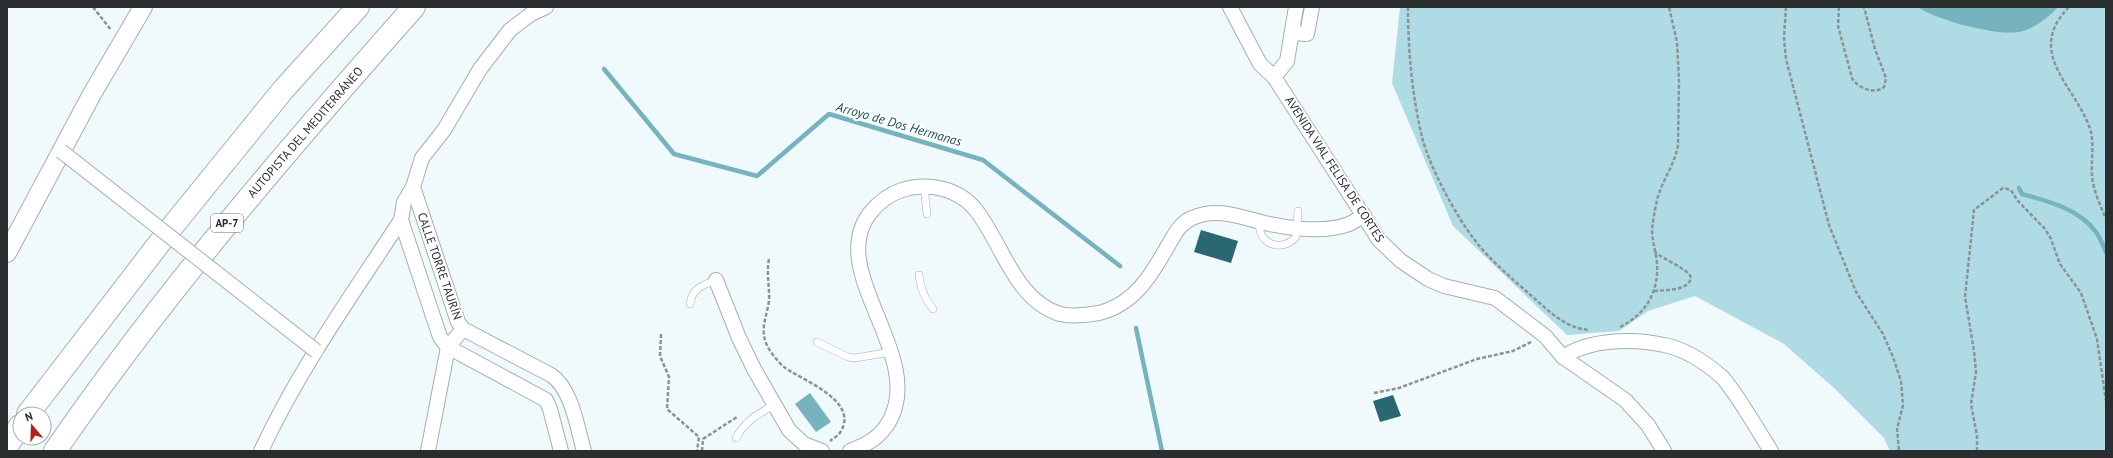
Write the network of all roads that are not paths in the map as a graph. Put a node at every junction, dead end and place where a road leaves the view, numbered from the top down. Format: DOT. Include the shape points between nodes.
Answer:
graph roads {
  1 [pos="143,7"];
  2 [pos="358,7"];
  3 [pos="414,7"];
  4 [pos="546,7"];
  5 [pos="1230,7"];
  6 [pos="1296,7"];
  7 [pos="1312,7"];
  8 [pos="1292,33"];
  9 [pos="1274,77"];
  10 [pos="61,151"];
  11 [pos="924,186"];
  12 [pos="413,188"];
  13 [pos="1298,211"];
  14 [pos="927,214"];
  15 [pos="1364,214"];
  16 [pos="401,220"];
  17 [pos="1260,222"];
  18 [pos="1297,228"];
  19 [pos="7,252"];
  20 [pos="919,275"];
  21 [pos="716,280"];
  22 [pos="690,304"];
  23 [pos="933,309"];
  24 [pos="463,329"];
  25 [pos="817,342"];
  26 [pos="448,347"];
  27 [pos="316,351"];
  28 [pos="891,352"];
  29 [pos="1563,356"];
  30 [pos="774,405"];
  31 [pos="34,406"];
  32 [pos="736,438"];
  33 [pos="825,448"];
  34 [pos="56,451"];
  35 [pos="261,451"];
  36 [pos="428,451"];
  37 [pos="561,451"];
  38 [pos="584,451"];
  39 [pos="850,451"];
  40 [pos="1664,451"];
  41 [pos="1771,451"];
  1 -- 10 [label="street"];
  2 -- 31 [label="highway" via="283,90 176,222"];
  3 -- 34 [label="highway, AUTOPISTA DEL MEDITERRÁNEO / AP-7" via="225,226 86,407"];
  4 -- 12 [label="street" via="531,14 510,30 480,69 444,130 422,158"];
  5 -- 9 [label="street, AVENIDA VIAL FELISA DE CORTES" via="1260,64"];
  6 -- 8 [label="street"];
  7 -- 8 [label="street" via="1307,34"];
  8 -- 9 [label="street" via="1287,61"];
  9 -- 15 [label="street, AVENIDA VIAL FELISA DE CORTES"];
  10 -- 19 [label="street"];
  10 -- 27 [label="street, bridge"];
  11 -- 14 [label="lane"];
  11 -- 17 [label="street" via="947,190 958,195 976,210 1014,276 1034,298 1060,314 1085,316 1110,310 1132,297 1149,278 1179,227 1192,218 1226,213"];
  11 -- 28 [label="street" via="901,190 881,202 865,220 858,245 868,294"];
  12 -- 16 [label="street" via="404,202"];
  12 -- 24 [label="street, CALLE TORRE TAURÍN" via="458,322"];
  13 -- 18 [label="lane"];
  15 -- 18 [label="street" via="1349,224 1318,230"];
  15 -- 29 [label="street, AVENIDA VIAL FELISA DE CORTES" via="1379,240 1402,261 1428,279 1444,286 1495,298 1545,336"];
  16 -- 26 [label="street, CALLE TORRE TAURÍN" via="440,337"];
  16 -- 27 [label="street"];
  17 -- 18 [label="street"];
  17 -- 18 [label="lane" via="1261,236 1275,246 1292,242 1296,237"];
  20 -- 23 [label="lane" via="920,288 925,300"];
  21 -- 22 [label="lane" via="698,287 691,297"];
  21 -- 30 [label="street" via="739,338"];
  24 -- 26 [label="street"];
  24 -- 38 [label="street, CALLE TORRE TAURÍN" via="551,375 562,384"];
  25 -- 28 [label="lane" via="855,358"];
  26 -- 36 [label="street"];
  26 -- 37 [label="street" via="546,400"];
  27 -- 35 [label="street"];
  28 -- 39 [label="street" via="899,388 894,412 884,431 867,445"];
  29 -- 40 [label="street, AVENIDA VIAL FELISA DE CORTES" via="1625,400 1648,425"];
  29 -- 41 [label="street" via="1575,349 1629,342 1665,345 1695,357 1723,378 1746,409"];
  30 -- 32 [label="lane" via="749,419"];
  30 -- 33 [label="street" via="789,430 804,444"];
}
